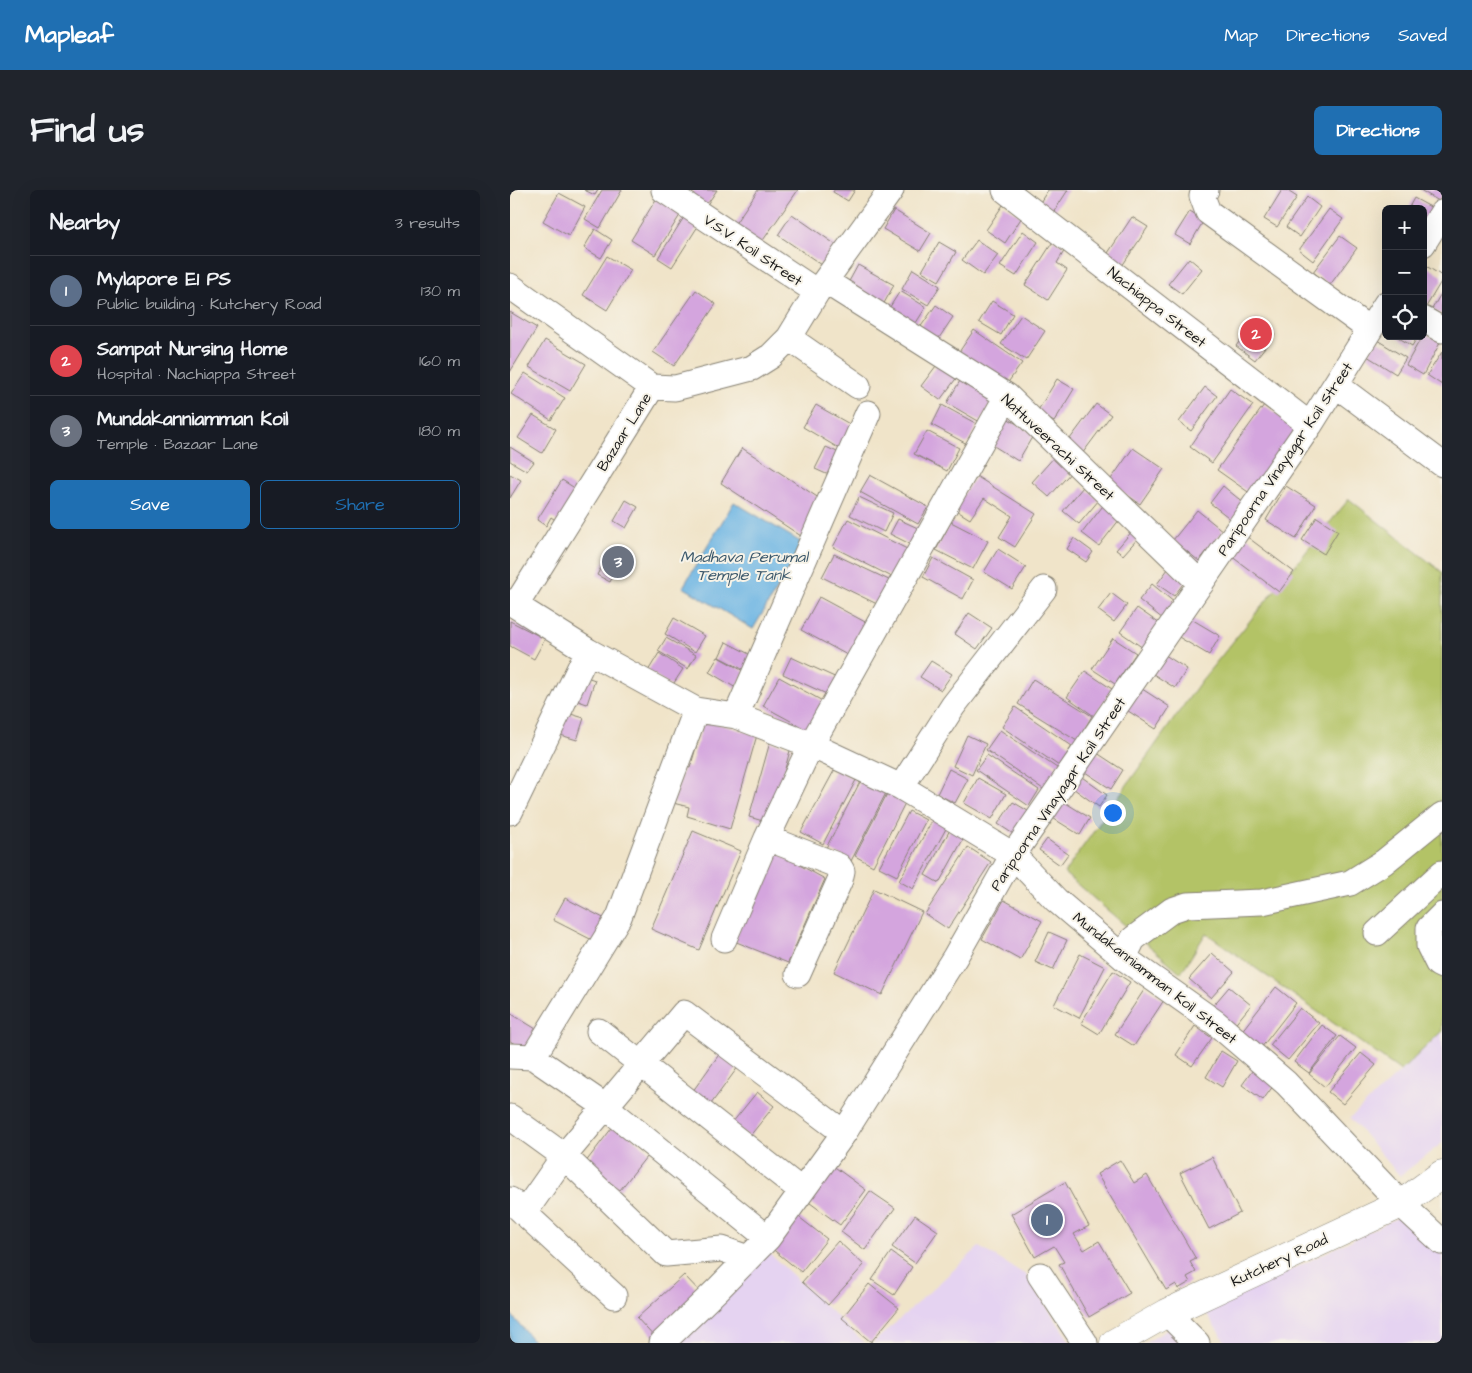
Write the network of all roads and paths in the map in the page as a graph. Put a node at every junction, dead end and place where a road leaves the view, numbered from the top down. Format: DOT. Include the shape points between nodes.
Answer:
graph roads {
  1 [pos="664,190"];
  2 [pos="891,190"];
  3 [pos="1005,190"];
  4 [pos="1206,190"];
  5 [pos="510,286"];
  6 [pos="821,287"];
  7 [pos="1382,310"];
  8 [pos="1427,322"];
  9 [pos="1369,329"];
  10 [pos="1442,330"];
  11 [pos="789,338"];
  12 [pos="1336,385"];
  13 [pos="858,386"];
  14 [pos="652,387"];
  15 [pos="1007,396"];
  16 [pos="868,413"];
  17 [pos="1310,425"];
  18 [pos="1442,464"];
  19 [pos="1201,584"];
  20 [pos="1044,589"];
  21 [pos="513,603"];
  22 [pos="588,651"];
  23 [pos="696,710"];
  24 [pos="736,716"];
  25 [pos="811,745"];
  26 [pos="901,787"];
  27 [pos="510,812"];
  28 [pos="1442,815"];
  29 [pos="767,838"];
  30 [pos="1013,855"];
  31 [pos="1442,873"];
  32 [pos="1442,915"];
  33 [pos="1377,933"];
  34 [pos="724,939"];
  35 [pos="1124,958"];
  36 [pos="1442,966"];
  37 [pos="798,974"];
  38 [pos="599,1031"];
  39 [pos="522,1057"];
  40 [pos="642,1064"];
  41 [pos="606,1107"];
  42 [pos="510,1117"];
  43 [pos="844,1133"];
  44 [pos="564,1156"];
  45 [pos="1442,1174"];
  46 [pos="802,1191"];
  47 [pos="1402,1204"];
  48 [pos="517,1207"];
  49 [pos="768,1238"];
  50 [pos="1442,1242"];
  51 [pos="748,1258"];
  52 [pos="1040,1275"];
  53 [pos="614,1296"];
  54 [pos="1167,1312"];
  55 [pos="662,1343"];
  56 [pos="1085,1343"];
  57 [pos="1114,1343"];
  58 [pos="1197,1343"];
  1 -- 6 [label="street, V.S.V. Koil Street"];
  2 -- 6 [label="street, Bazaar Lane"];
  3 -- 17 [label="street, Nachiappa Street"];
  4 -- 9 [label="street" via="1202,196 1208,212"];
  5 -- 14 [label="street"];
  6 -- 11 [label="street, Bazaar Lane"];
  6 -- 15 [label="street, Nattuveerachi Street"];
  7 -- 9 [label="street, Paripoorna Vinayagar Koil Street"];
  8 -- 10 [label="street"];
  9 -- 12 [label="street, Paripoorna Vinayagar Koil Street"];
  11 -- 13 [label="street"];
  11 -- 14 [label="street, Bazaar Lane" via="771,356 752,368 676,388"];
  12 -- 17 [label="street, Paripoorna Vinayagar Koil Street"];
  12 -- 18 [label="street"];
  14 -- 21 [label="street, Bazaar Lane"];
  15 -- 19 [label="street, Nattuveerachi Street"];
  15 -- 25 [label="street"];
  16 -- 24 [label="street"];
  17 -- 19 [label="street, Paripoorna Vinayagar Koil Street"];
  19 -- 30 [label="street, Paripoorna Vinayagar Koil Street"];
  20 -- 26 [label="street" via="953,706"];
  21 -- 22 [label="street, Mundakanniamman Koil Street"];
  22 -- 23 [label="street, Mundakanniamman Koil Street"];
  22 -- 27 [label="street"];
  23 -- 24 [label="street, Mundakanniamman Koil Street"];
  23 -- 39 [label="street" via="619,917"];
  24 -- 25 [label="street, Mundakanniamman Koil Street"];
  25 -- 26 [label="street, Mundakanniamman Koil Street"];
  25 -- 29 [label="street"];
  26 -- 30 [label="street, Mundakanniamman Koil Street"];
  28 -- 35 [label="street" via="1384,862 1350,883 1262,902 1187,905 1172,910 1133,939"];
  29 -- 34 [label="street"];
  29 -- 37 [label="street" via="839,866 842,871"];
  30 -- 35 [label="street, Mundakanniamman Koil Street" via="1056,900"];
  30 -- 43 [label="street, Paripoorna Vinayagar Koil Street" via="955,957"];
  31 -- 33 [label="street"];
  32 -- 36 [label="street" via="1428,928 1429,946"];
  35 -- 47 [label="street, Mundakanniamman Koil Street" via="1216,1023 1286,1084"];
  38 -- 40 [label="street"];
  39 -- 41 [label="street"];
  40 -- 41 [label="street"];
  40 -- 43 [label="street" via="684,1013"];
  40 -- 46 [label="street"];
  41 -- 44 [label="street"];
  41 -- 49 [label="street"];
  42 -- 44 [label="street"];
  43 -- 46 [label="street, Paripoorna Vinayagar Koil Street"];
  44 -- 48 [label="street"];
  44 -- 51 [label="street" via="666,1254 722,1249"];
  45 -- 47 [label="main road, Kutchery Road"];
  46 -- 49 [label="street, Paripoorna Vinayagar Koil Street"];
  47 -- 50 [label="street, Mundakanniamman Koil Street"];
  47 -- 54 [label="main road, Kutchery Road"];
  48 -- 53 [label="street"];
  49 -- 51 [label="street, Paripoorna Vinayagar Koil Street"];
  51 -- 55 [label="street, Paripoorna Vinayagar Koil Street"];
  52 -- 56 [label="street"];
  54 -- 57 [label="main road, Kutchery Road"];
  54 -- 58 [label="street"];
}
